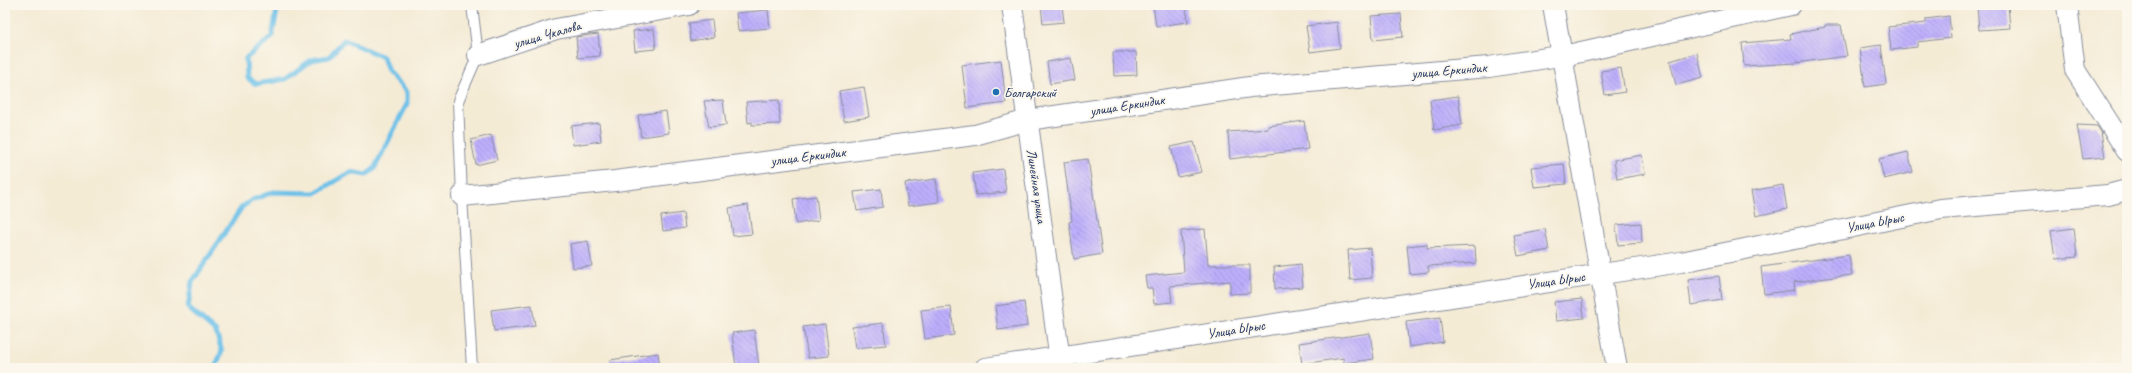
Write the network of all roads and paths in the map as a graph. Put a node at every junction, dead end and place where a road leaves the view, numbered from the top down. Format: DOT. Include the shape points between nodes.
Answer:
graph roads {
  1 [pos="472,5"];
  2 [pos="689,5"];
  3 [pos="1012,5"];
  4 [pos="1553,5"];
  5 [pos="1791,5"];
  6 [pos="2066,5"];
  7 [pos="478,55"];
  8 [pos="1563,55"];
  9 [pos="1028,120"];
  10 [pos="2127,150"];
  11 [pos="2127,190"];
  12 [pos="462,196"];
  13 [pos="1600,274"];
  14 [pos="1060,362"];
  15 [pos="472,368"];
  16 [pos="985,368"];
  17 [pos="1617,368"];
  1 -- 7 [label="lane"];
  2 -- 7 [label="street, улица Чкалова" via="556,29"];
  3 -- 9 [label="street, Линейная улица"];
  4 -- 8 [label="street"];
  5 -- 8 [label="street, улица Еркиндик"];
  6 -- 10 [label="street" via="2075,70"];
  7 -- 12 [label="lane" via="458,101"];
  8 -- 9 [label="street, улица Еркиндик" via="1489,67 1250,87"];
  8 -- 13 [label="street"];
  9 -- 12 [label="street, улица Еркиндик" via="975,135 615,181"];
  9 -- 14 [label="street, Линейная улица"];
  11 -- 13 [label="street, Улица Ырыс" via="2108,195 1941,209 1681,262"];
  12 -- 15 [label="lane"];
  13 -- 14 [label="street, Улица Ырыс"];
  13 -- 17 [label="street"];
  14 -- 16 [label="street, Улица Ырыс"];
}
